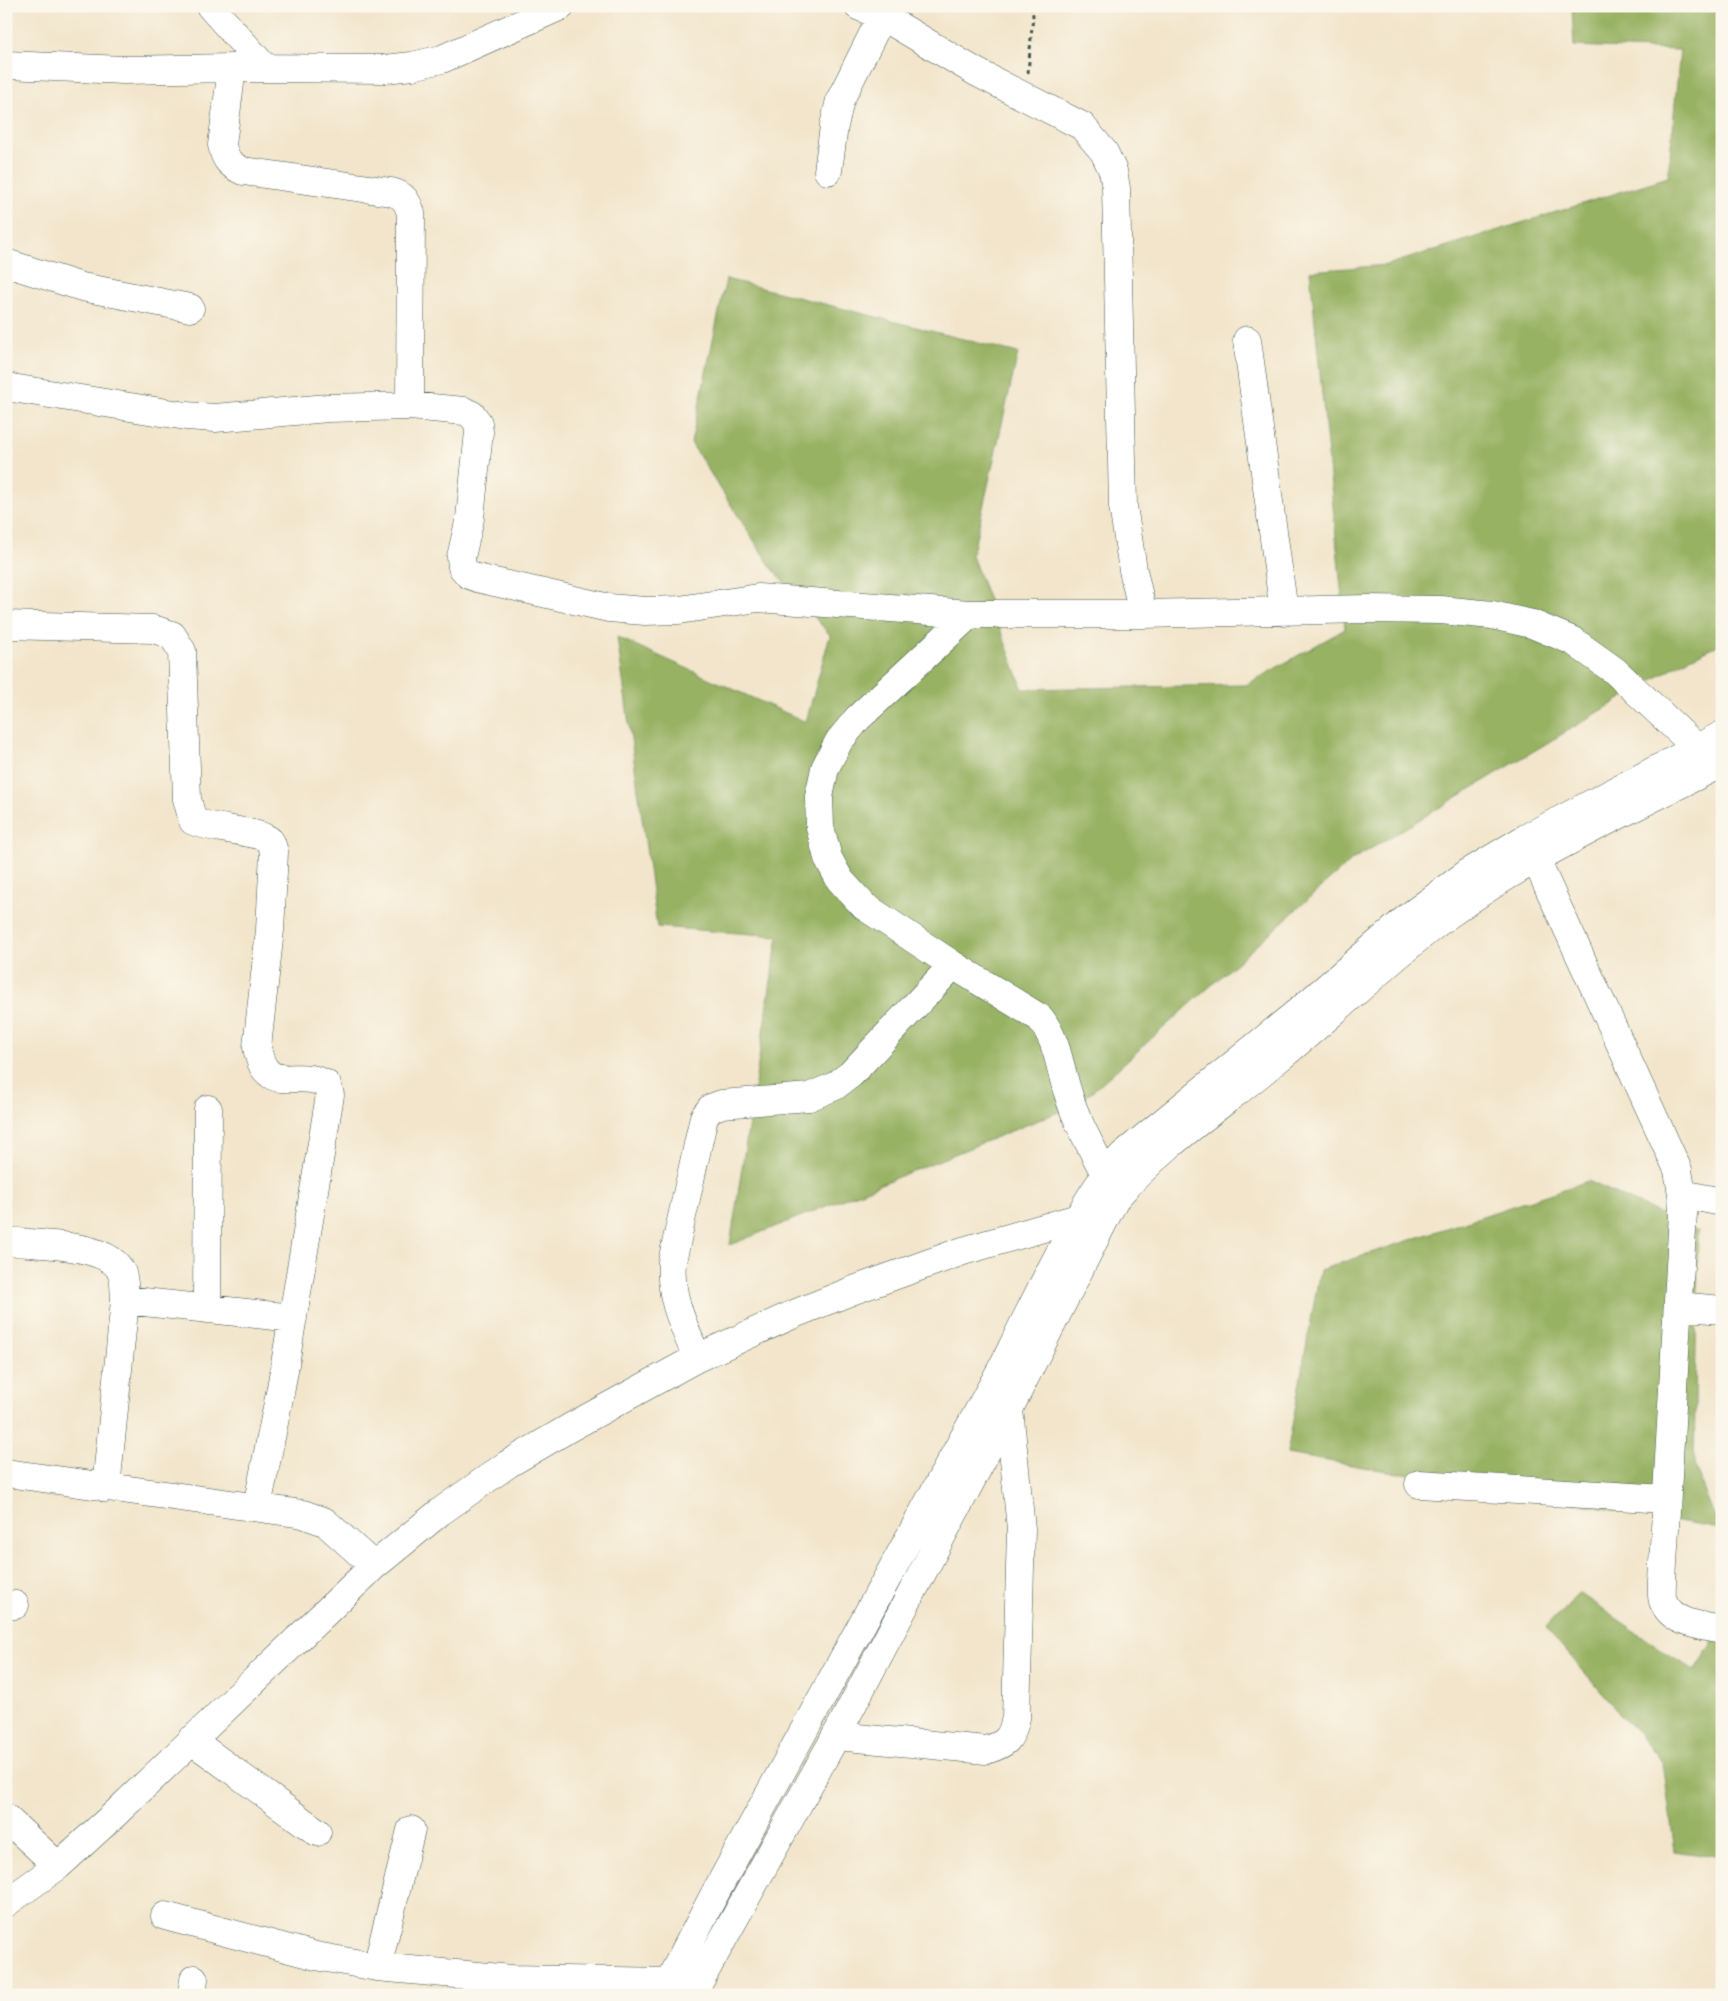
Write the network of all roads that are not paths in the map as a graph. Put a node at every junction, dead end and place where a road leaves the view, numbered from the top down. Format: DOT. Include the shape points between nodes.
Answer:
graph roads {
  1 [pos="210,6"];
  2 [pos="561,6"];
  3 [pos="870,11"];
  4 [pos="6,65"];
  5 [pos="232,68"];
  6 [pos="265,68"];
  7 [pos="828,171"];
  8 [pos="6,263"];
  9 [pos="190,308"];
  10 [pos="1247,340"];
  11 [pos="6,387"];
  12 [pos="410,406"];
  13 [pos="1284,612"];
  14 [pos="970,614"];
  15 [pos="1143,614"];
  16 [pos="6,625"];
  17 [pos="1722,735"];
  18 [pos="1697,748"];
  19 [pos="1722,763"];
  20 [pos="1536,860"];
  21 [pos="953,966"];
  22 [pos="208,1109"];
  23 [pos="1105,1174"];
  24 [pos="1682,1194"];
  25 [pos="1722,1202"];
  26 [pos="1078,1218"];
  27 [pos="6,1242"];
  28 [pos="125,1300"];
  29 [pos="1678,1306"];
  30 [pos="207,1309"];
  31 [pos="1722,1310"];
  32 [pos="293,1318"];
  33 [pos="697,1358"];
  34 [pos="1009,1409"];
  35 [pos="6,1474"];
  36 [pos="1419,1484"];
  37 [pos="106,1488"];
  38 [pos="1666,1499"];
  39 [pos="257,1507"];
  40 [pos="374,1566"];
  41 [pos="1722,1630"];
  42 [pos="836,1736"];
  43 [pos="191,1740"];
  44 [pos="6,1818"];
  45 [pos="411,1830"];
  46 [pos="317,1832"];
  47 [pos="58,1866"];
  48 [pos="6,1904"];
  49 [pos="165,1916"];
  50 [pos="377,1967"];
  51 [pos="674,1990"];
  1 -- 6 [label="main road"];
  2 -- 6 [label="main road" via="442,59 412,66 386,69"];
  3 -- 7 [label="main road" via="840,100"];
  3 -- 15 [label="main road" via="976,72 1082,126 1104,152 1113,171 1123,506"];
  4 -- 5 [label="main road" via="124,70"];
  5 -- 6 [label="main road"];
  5 -- 12 [label="main road" via="222,146 224,157 231,166 243,171 401,194 408,203 411,213"];
  8 -- 9 [label="main road" via="82,286"];
  10 -- 13 [label="main road"];
  11 -- 12 [label="main road" via="215,418 328,408"];
  12 -- 14 [label="main road" via="464,411 478,423 470,518 461,557 462,567 468,575 609,608 679,610 758,598"];
  13 -- 15 [label="main road"];
  13 -- 18 [label="main road" via="1441,610 1492,615 1532,624 1573,641 1614,671"];
  14 -- 15 [label="main road"];
  14 -- 21 [label="main road" via="858,718 839,740 825,768 819,797 820,827 828,858 840,880 864,906"];
  16 -- 32 [label="main road" via="153,629 172,635 182,651 187,799 193,821 203,826 261,836 270,841 274,852 270,930 257,1047 259,1059 265,1072 277,1079 319,1080 327,1085 330,1095"];
  17 -- 18 [label="main road"];
  18 -- 23 [label="main road" via="1526,838 1468,873 1407,918 1123,1155"];
  19 -- 20 [label="main road"];
  20 -- 24 [label="main road" via="1668,1145 1678,1170"];
  20 -- 34 [label="main road" via="1427,931 1136,1175 1115,1199"];
  21 -- 23 [label="main road" via="1040,1018 1050,1030 1076,1115"];
  21 -- 33 [label="main road" via="836,1086 809,1097 722,1104 711,1108 704,1117 670,1279 679,1315"];
  22 -- 30 [label="main road"];
  23 -- 26 [label="main road"];
  24 -- 25 [label="main road"];
  24 -- 29 [label="main road"];
  26 -- 33 [label="main road" via="963,1251 854,1290"];
  26 -- 51 [label="main road"];
  27 -- 28 [label="main road" via="91,1250 105,1256 116,1263 122,1274"];
  28 -- 30 [label="main road"];
  28 -- 37 [label="main road"];
  29 -- 31 [label="main road"];
  29 -- 38 [label="main road"];
  30 -- 32 [label="main road"];
  32 -- 39 [label="main road"];
  33 -- 40 [label="main road" via="508,1464 440,1512"];
  34 -- 42 [label="main road"];
  34 -- 42 [label="main road" via="1021,1529 1017,1699 1012,1734 1001,1746 986,1750"];
  35 -- 37 [label="main road"];
  36 -- 38 [label="main road"];
  37 -- 39 [label="main road"];
  38 -- 41 [label="main road" via="1663,1601 1672,1614 1686,1622"];
  39 -- 40 [label="main road" via="303,1514 325,1522"];
  40 -- 43 [label="main road"];
  42 -- 51 [label="main road"];
  43 -- 46 [label="main road"];
  43 -- 47 [label="main road"];
  44 -- 47 [label="main road"];
  45 -- 50 [label="main road"];
  47 -- 48 [label="main road"];
  49 -- 50 [label="main road" via="316,1956"];
  50 -- 51 [label="main road"];
}
